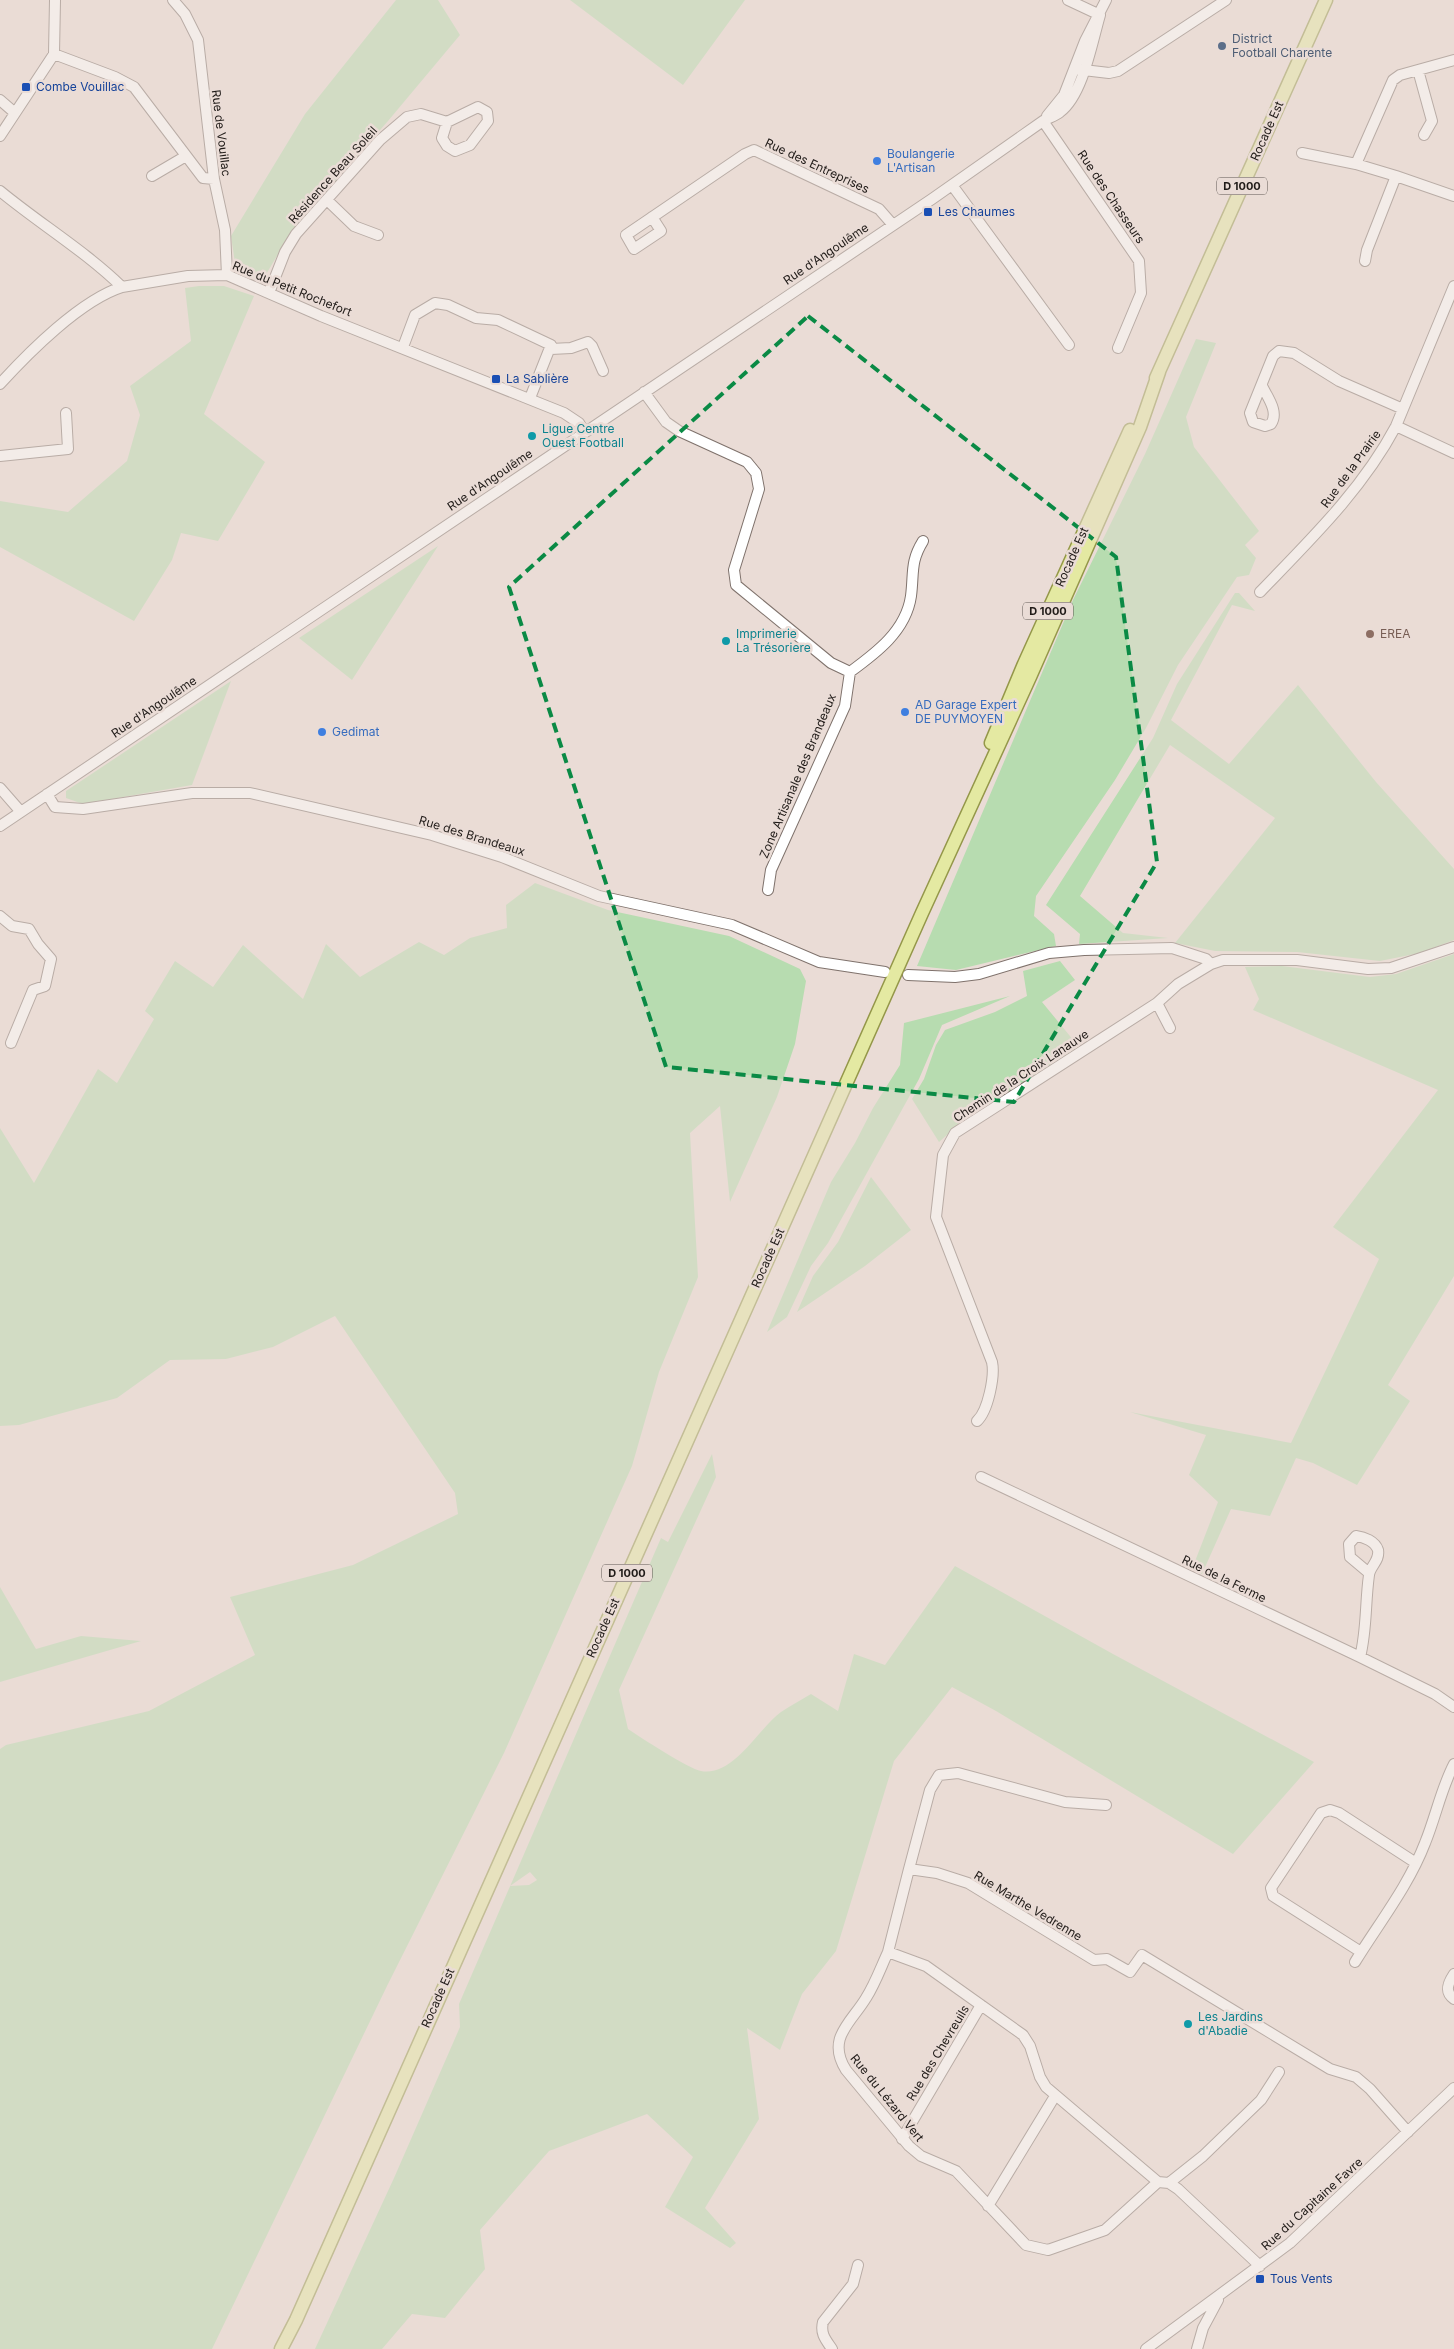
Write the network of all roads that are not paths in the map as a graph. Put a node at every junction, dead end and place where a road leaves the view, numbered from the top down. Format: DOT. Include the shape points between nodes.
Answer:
graph roads {
  1 [pos="55,0"];
  2 [pos="173,0"];
  3 [pos="1068,0"];
  4 [pos="1106,0"];
  5 [pos="1226,0"];
  6 [pos="1326,0"];
  7 [pos="1100,15"];
  8 [pos="54,54"];
  9 [pos="1454,60"];
  10 [pos="1079,69"];
  11 [pos="1418,70"];
  12 [pos="0,100"];
  13 [pos="16,113"];
  14 [pos="1043,120"];
  15 [pos="447,122"];
  16 [pos="1424,135"];
  17 [pos="0,136"];
  18 [pos="1302,153"];
  19 [pos="186,156"];
  20 [pos="1356,164"];
  21 [pos="152,176"];
  22 [pos="1396,176"];
  23 [pos="214,179"];
  24 [pos="952,185"];
  25 [pos="0,191"];
  26 [pos="1454,196"];
  27 [pos="328,202"];
  28 [pos="652,217"];
  29 [pos="893,224"];
  30 [pos="378,235"];
  31 [pos="1365,261"];
  32 [pos="227,275"];
  33 [pos="1454,286"];
  34 [pos="122,287"];
  35 [pos="269,293"];
  36 [pos="1069,345"];
  37 [pos="403,347"];
  38 [pos="1118,348"];
  39 [pos="551,349"];
  40 [pos="603,370"];
  41 [pos="0,384"];
  42 [pos="1262,386"];
  43 [pos="644,392"];
  44 [pos="530,398"];
  45 [pos="1403,409"];
  46 [pos="66,413"];
  47 [pos="1396,426"];
  48 [pos="584,431"];
  49 [pos="1454,453"];
  50 [pos="0,456"];
  51 [pos="922,541"];
  52 [pos="1260,592"];
  53 [pos="850,672"];
  54 [pos="0,788"];
  55 [pos="47,794"];
  56 [pos="21,812"];
  57 [pos="0,826"];
  58 [pos="768,890"];
  59 [pos="0,916"];
  60 [pos="1454,946"];
  61 [pos="1211,964"];
  62 [pos="885,972"];
  63 [pos="908,975"];
  64 [pos="1156,1003"];
  65 [pos="1170,1028"];
  66 [pos="11,1043"];
  67 [pos="977,1421"];
  68 [pos="981,1476"];
  69 [pos="1369,1572"];
  70 [pos="1360,1657"];
  71 [pos="1454,1708"];
  72 [pos="1454,1764"];
  73 [pos="1106,1805"];
  74 [pos="1416,1863"];
  75 [pos="910,1869"];
  76 [pos="888,1952"];
  77 [pos="1361,1952"];
  78 [pos="1355,1962"];
  79 [pos="1454,1974"];
  80 [pos="1454,1999"];
  81 [pos="981,2005"];
  82 [pos="1279,2072"];
  83 [pos="1454,2088"];
  84 [pos="1055,2096"];
  85 [pos="1408,2132"];
  86 [pos="902,2139"];
  87 [pos="1158,2182"];
  88 [pos="1169,2183"];
  89 [pos="988,2206"];
  90 [pos="858,2265"];
  91 [pos="1260,2266"];
  92 [pos="308,2291"];
  93 [pos="1220,2296"];
  94 [pos="1177,2326"];
  95 [pos="273,2349"];
  96 [pos="281,2349"];
  97 [pos="832,2349"];
  98 [pos="1146,2349"];
  99 [pos="1151,2349"];
  100 [pos="1197,2349"];
  1 -- 8 [label="street"];
  2 -- 23 [label="street, Rue de Vouillac" via="185,14 198,40"];
  3 -- 7 [label="street"];
  4 -- 7 [label="street, Rue d'Angoulême"];
  5 -- 10 [label="street" via="1118,71"];
  6 -- 92 [label="main road, Rocade Est / D 1000" via="1024,664 947,856"];
  7 -- 10 [label="street, Rue d'Angoulême" via="1085,40"];
  8 -- 13 [label="street"];
  8 -- 19 [label="street" via="134,87"];
  9 -- 11 [label="street"];
  10 -- 14 [label="street, Rue d'Angoulême" via="1071,101 1060,112"];
  11 -- 16 [label="street" via="1432,121"];
  11 -- 20 [label="street" via="1393,80"];
  12 -- 13 [label="street"];
  13 -- 17 [label="street"];
  14 -- 24 [label="street, Rue d'Angoulême"];
  14 -- 38 [label="street, Rue des Chasseurs" via="1139,261 1142,293"];
  15 -- 15 [label="street" via="478,107 487,112 488,121 470,145 455,151 442,138"];
  15 -- 27 [label="street, Résidence Beau Soleil" via="421,114 407,117 380,140"];
  18 -- 20 [label="street"];
  19 -- 21 [label="street"];
  19 -- 23 [label="street" via="203,178"];
  20 -- 22 [label="street"];
  22 -- 26 [label="street"];
  22 -- 31 [label="street"];
  23 -- 32 [label="street, Rue de Vouillac" via="225,230"];
  24 -- 29 [label="street, Rue d'Angoulême"];
  24 -- 36 [label="street"];
  25 -- 34 [label="street" via="35,220 96,262"];
  27 -- 30 [label="street" via="354,226"];
  27 -- 35 [label="street, Résidence Beau Soleil" via="290,243"];
  28 -- 29 [label="street, Rue des Entreprises" via="754,150 879,209"];
  29 -- 43 [label="street, Rue d'Angoulême"];
  32 -- 34 [label="street, Rue du Petit Rochefort" via="188,276"];
  32 -- 35 [label="street, Rue du Petit Rochefort"];
  33 -- 45 [label="street, Rue de la Prairie"];
  34 -- 41 [label="street, Rue du Petit Rochefort" via="108,292 57,329"];
  35 -- 37 [label="street, Rue du Petit Rochefort"];
  37 -- 39 [label="street" via="415,315 440,303 476,318 498,320 550,343"];
  37 -- 44 [label="street, Rue du Petit Rochefort"];
  39 -- 40 [label="street" via="571,348 588,342"];
  39 -- 44 [label="street"];
  42 -- 45 [label="street" via="1273,356 1279,351 1286,351 1340,381"];
  43 -- 48 [label="street, Rue d'Angoulême"];
  43 -- 53 [label="street" via="666,422 746,462 756,473 759,489 734,570 736,584 831,663"];
  44 -- 48 [label="street, Rue du Petit Rochefort" via="579,422"];
  45 -- 47 [label="street, Rue de la Prairie"];
  46 -- 50 [label="street" via="68,449"];
  47 -- 49 [label="street"];
  47 -- 52 [label="street, Rue de la Prairie" via="1345,503"];
  48 -- 55 [label="street, Rue d'Angoulême"];
  51 -- 53 [label="street" via="914,556 911,597 900,626 871,657"];
  53 -- 58 [label="street, Zone Artisanale des Brandeaux" via="845,706 771,870"];
  54 -- 56 [label="street"];
  55 -- 56 [label="street, Rue d'Angoulême"];
  55 -- 62 [label="street, Rue des Brandeaux" via="55,807 83,809 192,793 230,792 260,796 455,842 599,896 732,925 819,962"];
  56 -- 57 [label="street, Rue d'Angoulême"];
  59 -- 66 [label="street" via="12,926 29,929 51,959 45,986 34,990"];
  60 -- 61 [label="street" via="1391,968 1368,969 1297,960 1223,960"];
  61 -- 63 [label="street" via="1206,959 1172,948 1084,950 1049,953 979,974 955,977"];
  61 -- 64 [label="street, Chemin de la Croix Lanauve" via="1178,984"];
  64 -- 65 [label="street"];
  64 -- 67 [label="street, Chemin de la Croix Lanauve" via="955,1133 943,1155 936,1217 994,1371 984,1411"];
  68 -- 70 [label="street, Rue de la Ferme"];
  69 -- 70 [label="street" via="1366,1633"];
  70 -- 71 [label="street, Rue de la Ferme" via="1435,1694"];
  72 -- 74 [label="street" via="1443,1785"];
  73 -- 75 [label="street" via="1065,1802 958,1773 939,1776 930,1790"];
  74 -- 77 [label="street"];
  74 -- 77 [label="street" via="1330,1810 1321,1813 1271,1888 1273,1896"];
  75 -- 76 [label="street"];
  75 -- 85 [label="street, Rue Marthe Vedrenne" via="968,1883 1094,1960 1106,1958 1130,1972 1142,1955 1330,2069 1356,2077 1370,2088"];
  76 -- 81 [label="street" via="926,1966"];
  76 -- 86 [label="street, Rue du Lézard Vert" via="866,1998 844,2027 838,2049 846,2070"];
  77 -- 78 [label="street"];
  79 -- 80 [label="street" via="1447,1986"];
  81 -- 84 [label="street" via="1023,2035 1040,2077"];
  81 -- 86 [label="street, Rue des Chevreuils"];
  82 -- 88 [label="street" via="1261,2100 1203,2156"];
  83 -- 85 [label="street, Rue du Capitaine Favre"];
  84 -- 87 [label="street"];
  84 -- 89 [label="street"];
  85 -- 91 [label="street, Rue du Capitaine Favre" via="1313,2223"];
  86 -- 89 [label="street, Rue du Lézard Vert" via="921,2156 956,2171"];
  87 -- 88 [label="street"];
  87 -- 89 [label="street, Rue du Lézard Vert" via="1105,2230 1048,2250 1026,2245"];
  88 -- 91 [label="street"];
  90 -- 97 [label="street" via="853,2284 823,2322 824,2336"];
  91 -- 93 [label="street, Rue du Capitaine Favre"];
  92 -- 95 [label="main road, D 1000"];
  92 -- 96 [label="main road, D 1000"];
  93 -- 94 [label="street, Rue du Capitaine Favre"];
  93 -- 100 [label="street" via="1202,2328"];
  94 -- 98 [label="street, Rue du Capitaine Favre"];
  94 -- 99 [label="street, Rue du Capitaine Favre"];
}
